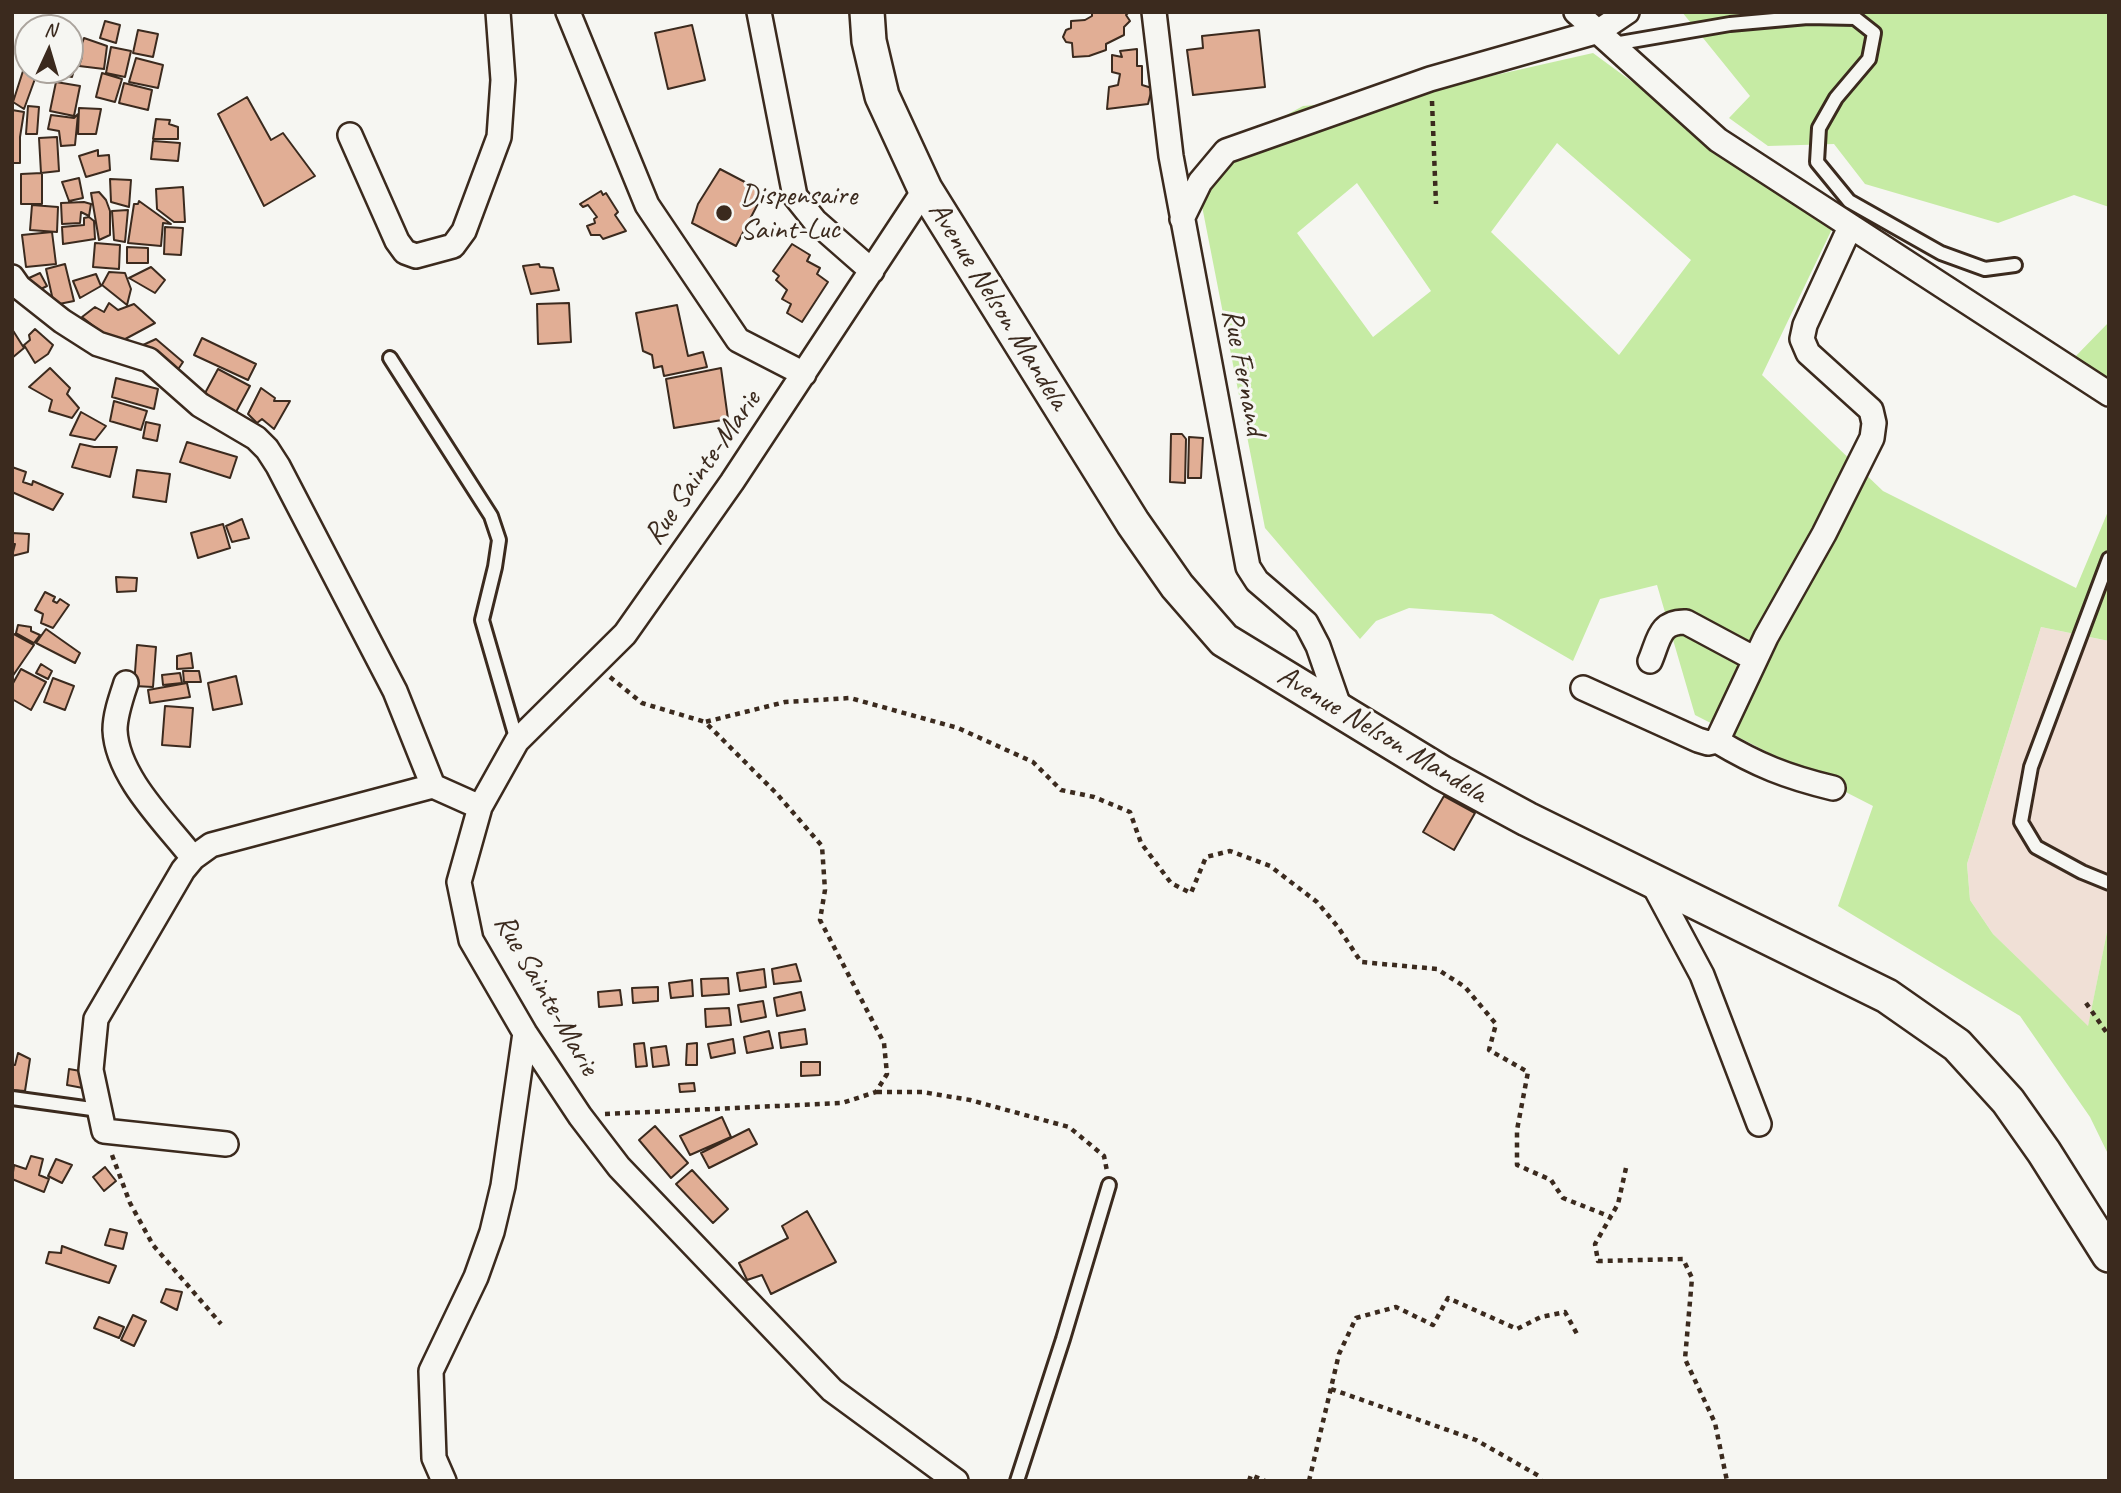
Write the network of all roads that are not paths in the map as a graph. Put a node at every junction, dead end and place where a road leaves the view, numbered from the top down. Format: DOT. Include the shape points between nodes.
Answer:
graph roads {
  1 [pos="498,12"];
  2 [pos="568,12"];
  3 [pos="759,12"];
  4 [pos="867,12"];
  5 [pos="1154,12"];
  6 [pos="1576,12"];
  7 [pos="1627,12"];
  8 [pos="1606,38"];
  9 [pos="350,135"];
  10 [pos="925,189"];
  11 [pos="1182,219"];
  12 [pos="1850,227"];
  13 [pos="2015,265"];
  14 [pos="872,271"];
  15 [pos="12,277"];
  16 [pos="390,358"];
  17 [pos="804,374"];
  18 [pos="2109,394"];
  19 [pos="2109,559"];
  20 [pos="1755,659"];
  21 [pos="1650,661"];
  22 [pos="126,683"];
  23 [pos="1583,688"];
  24 [pos="1341,712"];
  25 [pos="517,741"];
  26 [pos="1717,741"];
  27 [pos="433,786"];
  28 [pos="1833,788"];
  29 [pos="480,807"];
  30 [pos="194,858"];
  31 [pos="1651,880"];
  32 [pos="2109,883"];
  33 [pos="525,1033"];
  34 [pos="12,1098"];
  35 [pos="102,1120"];
  36 [pos="1759,1124"];
  37 [pos="226,1144"];
  38 [pos="1109,1185"];
  39 [pos="2109,1255"];
  40 [pos="444,1481"];
  41 [pos="956,1481"];
  42 [pos="1017,1481"];
  1 -- 9 [label="street" via="503,80 499,137 464,231 453,246 416,256 405,252"];
  2 -- 17 [label="street" via="647,205 738,340"];
  3 -- 14 [label="street" via="795,196 815,221"];
  4 -- 10 [label="street, Avenue Nelson Mandela" via="882,96"];
  5 -- 11 [label="street, Rue Fernand"];
  6 -- 8 [label="street"];
  7 -- 8 [label="street"];
  8 -- 11 [label="street" via="1430,79 1226,151 1200,182"];
  8 -- 12 [label="street" via="1718,139"];
  8 -- 13 [label="lane" via="1808,17 1855,18 1874,33 1869,59 1836,98 1819,128 1817,162 1849,201 1941,253 1985,269"];
  10 -- 14 [label="street, Rue Sainte-Marie"];
  10 -- 24 [label="street, Avenue Nelson Mandela" via="1177,586 1224,640"];
  11 -- 24 [label="street, Rue Fernand" via="1248,567 1257,581 1306,623"];
  12 -- 18 [label="street"];
  12 -- 20 [label="street" via="1802,339 1808,353 1871,410 1872,438"];
  14 -- 17 [label="street, Rue Sainte-Marie"];
  15 -- 27 [label="street" via="19,288 62,321 98,344 149,360 200,405 267,449 395,691"];
  16 -- 25 [label="lane" via="491,516 499,540 482,620"];
  17 -- 25 [label="street, Rue Sainte-Marie" via="625,634"];
  19 -- 32 [label="lane" via="2031,767 2021,822 2036,847"];
  20 -- 21 [label="street" via="1678,622 1664,628"];
  20 -- 26 [label="street"];
  22 -- 30 [label="street" via="116,731 122,758 133,782"];
  23 -- 26 [label="street" via="1698,740"];
  24 -- 31 [label="street, Avenue Nelson Mandela" via="1442,773"];
  25 -- 29 [label="street, Rue Sainte-Marie"];
  26 -- 28 [label="street" via="1757,765"];
  27 -- 29 [label="street"];
  27 -- 30 [label="street" via="211,845"];
  29 -- 33 [label="street, Rue Sainte-Marie" via="459,882 471,940"];
  30 -- 35 [label="street" via="96,1019 91,1070"];
  31 -- 36 [label="street" via="1702,975"];
  31 -- 39 [label="street, Avenue Nelson Mandela" via="1887,996 1957,1045 2008,1101"];
  33 -- 40 [label="street" via="492,1232 431,1371 435,1458"];
  33 -- 41 [label="street, Rue Sainte-Marie" via="619,1167 832,1390"];
  34 -- 35 [label="lane"];
  35 -- 37 [label="street"];
  38 -- 42 [label="lane"];
}
